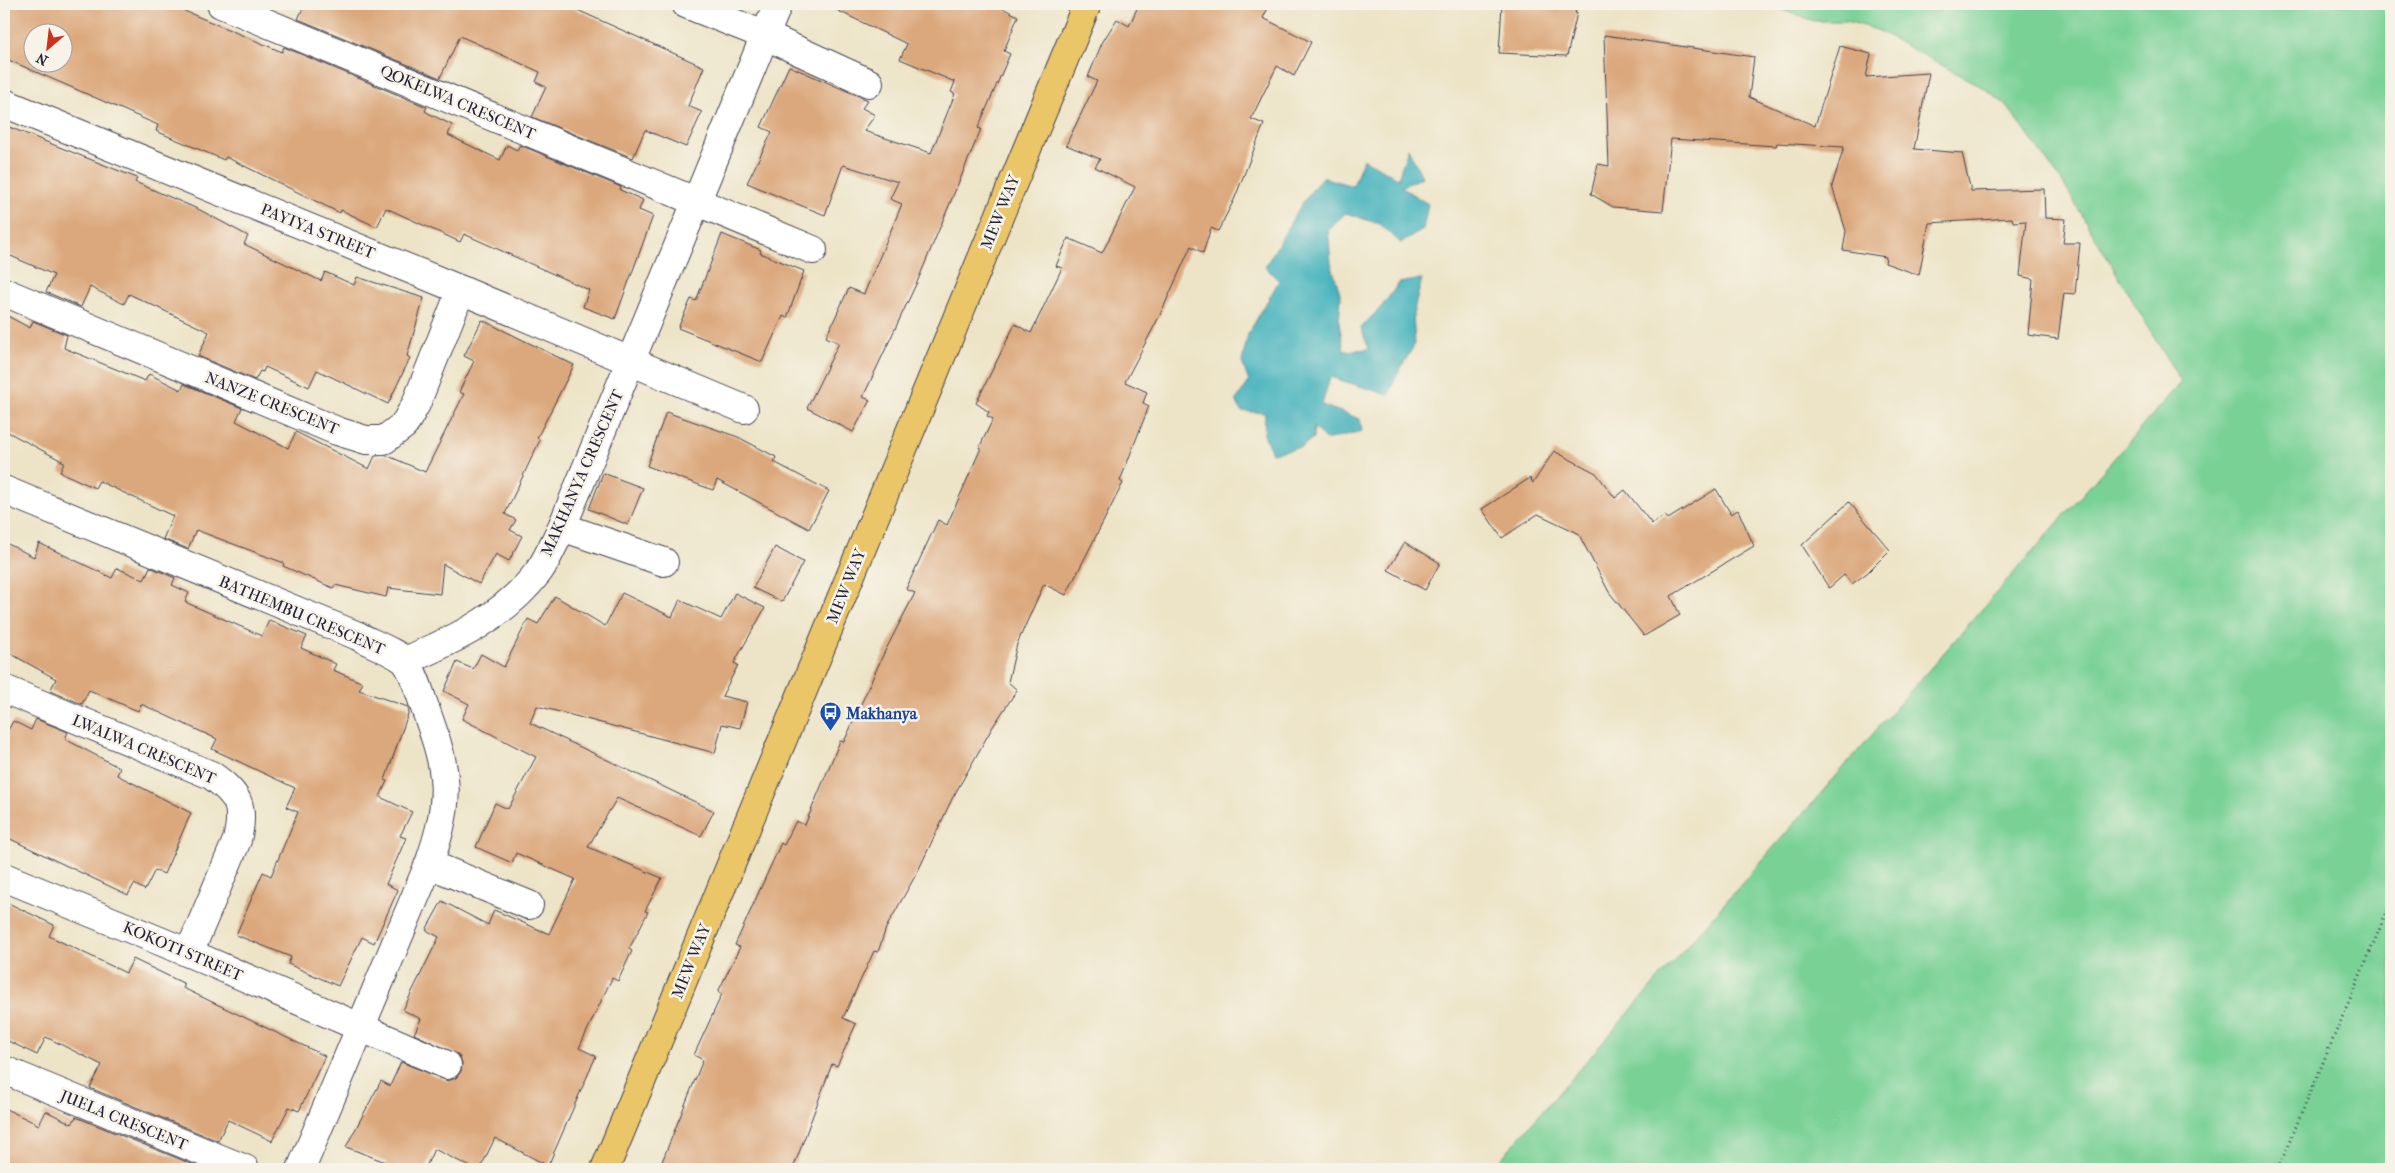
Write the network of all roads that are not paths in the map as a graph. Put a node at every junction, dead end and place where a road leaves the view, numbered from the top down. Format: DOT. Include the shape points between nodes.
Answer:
graph roads {
  1 [pos="221,4"];
  2 [pos="686,4"];
  3 [pos="778,4"];
  4 [pos="1087,4"];
  5 [pos="764,35"];
  6 [pos="869,82"];
  7 [pos="4,103"];
  8 [pos="696,201"];
  9 [pos="813,250"];
  10 [pos="461,290"];
  11 [pos="4,292"];
  12 [pos="630,362"];
  13 [pos="744,409"];
  14 [pos="4,490"];
  15 [pos="562,527"];
  16 [pos="664,562"];
  17 [pos="405,661"];
  18 [pos="4,690"];
  19 [pos="429,864"];
  20 [pos="4,877"];
  21 [pos="529,905"];
  22 [pos="189,953"];
  23 [pos="361,1028"];
  24 [pos="447,1065"];
  25 [pos="4,1070"];
  26 [pos="245,1169"];
  27 [pos="301,1169"];
  28 [pos="605,1169"];
  1 -- 8 [label="street, QOKELWA CRESCENT"];
  2 -- 5 [label="street"];
  3 -- 5 [label="street, MAKHANYA CRESCENT"];
  4 -- 28 [label="main road, MEW WAY"];
  5 -- 6 [label="street"];
  5 -- 8 [label="street, MAKHANYA CRESCENT"];
  7 -- 10 [label="street, PAYIYA STREET"];
  8 -- 9 [label="street"];
  8 -- 12 [label="street, MAKHANYA CRESCENT"];
  10 -- 11 [label="street, NANZE CRESCENT" via="416,404 404,426 384,440 366,440 337,431"];
  10 -- 12 [label="street, PAYIYA STREET"];
  12 -- 13 [label="street"];
  12 -- 15 [label="street, MAKHANYA CRESCENT"];
  14 -- 17 [label="street, BATHEMBU CRESCENT" via="358,636"];
  15 -- 16 [label="street"];
  15 -- 17 [label="street, MAKHANYA CRESCENT" via="539,570 507,606 475,629"];
  17 -- 19 [label="street, BATHEMBU CRESCENT" via="440,748 447,793 442,829"];
  18 -- 22 [label="street, LWALWA CRESCENT" via="211,775 230,788 240,805 242,820 237,840"];
  19 -- 21 [label="street"];
  19 -- 23 [label="street, BATHEMBU CRESCENT"];
  20 -- 22 [label="street, KOKOTI STREET"];
  22 -- 23 [label="street, KOKOTI STREET"];
  23 -- 24 [label="street"];
  23 -- 27 [label="street, BATHEMBU CRESCENT"];
  25 -- 26 [label="street, JUELA CRESCENT"];
}
